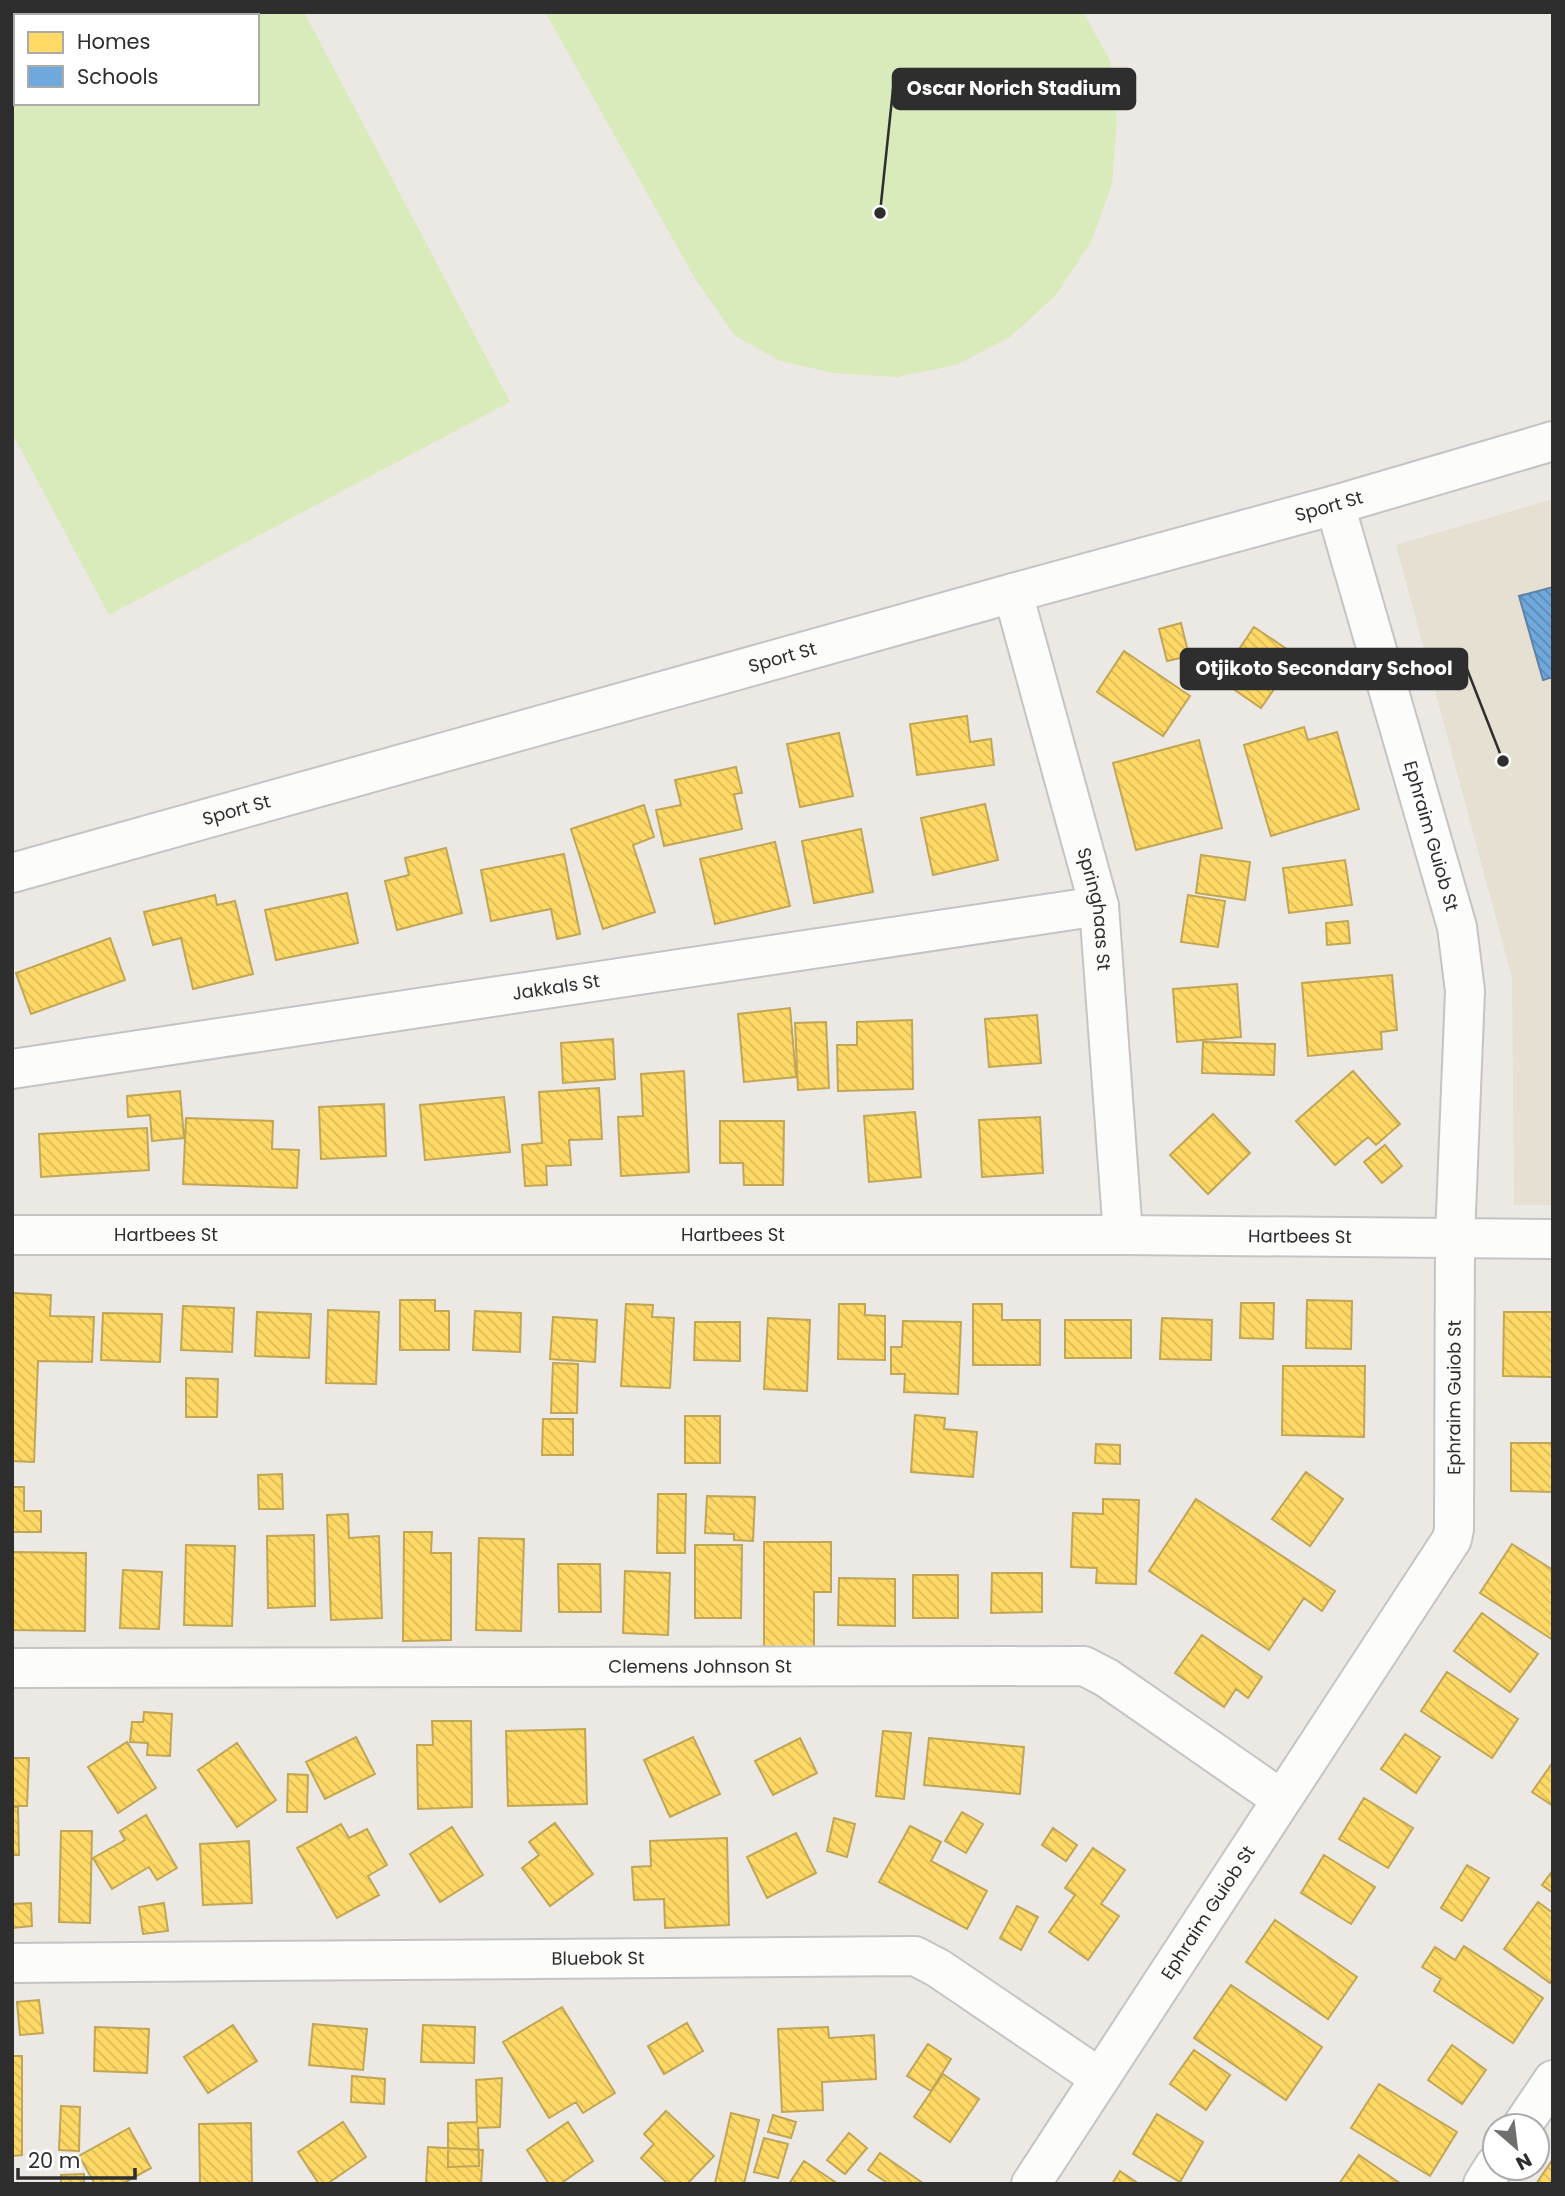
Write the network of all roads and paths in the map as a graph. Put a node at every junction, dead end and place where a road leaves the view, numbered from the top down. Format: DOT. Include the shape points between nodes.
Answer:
graph roads {
  1 [pos="1553,442"];
  2 [pos="1335,505"];
  3 [pos="1013,593"];
  4 [pos="12,873"];
  5 [pos="1099,906"];
  6 [pos="12,1069"];
  7 [pos="12,1235"];
  8 [pos="1122,1235"];
  9 [pos="1455,1237"];
  10 [pos="1553,1239"];
  11 [pos="12,1668"];
  12 [pos="1281,1800"];
  13 [pos="12,1964"];
  14 [pos="1100,2078"];
  15 [pos="1553,2080"];
  16 [pos="1531,2112"];
  17 [pos="1031,2184"];
  1 -- 2 [label="street, Sport St"];
  2 -- 3 [label="street, Sport St"];
  2 -- 9 [label="street, Ephraim Guiob St" via="1457,927 1465,991"];
  3 -- 4 [label="street, Sport St"];
  3 -- 5 [label="street, Springhaas St"];
  5 -- 6 [label="street, Jakkals St"];
  5 -- 8 [label="street, Springhaas St"];
  7 -- 8 [label="street, Hartbees St"];
  8 -- 9 [label="street, Hartbees St"];
  9 -- 10 [label="street, Hartbees St"];
  9 -- 12 [label="street, Ephraim Guiob St" via="1452,1539"];
  11 -- 12 [label="street, Clemens Johnson St" via="1084,1666"];
  12 -- 14 [label="street, Ephraim Guiob St"];
  13 -- 14 [label="street, Bluebok St" via="915,1956"];
  14 -- 17 [label="street, Ephraim Guiob St"];
  15 -- 16 [label="street"];
}
